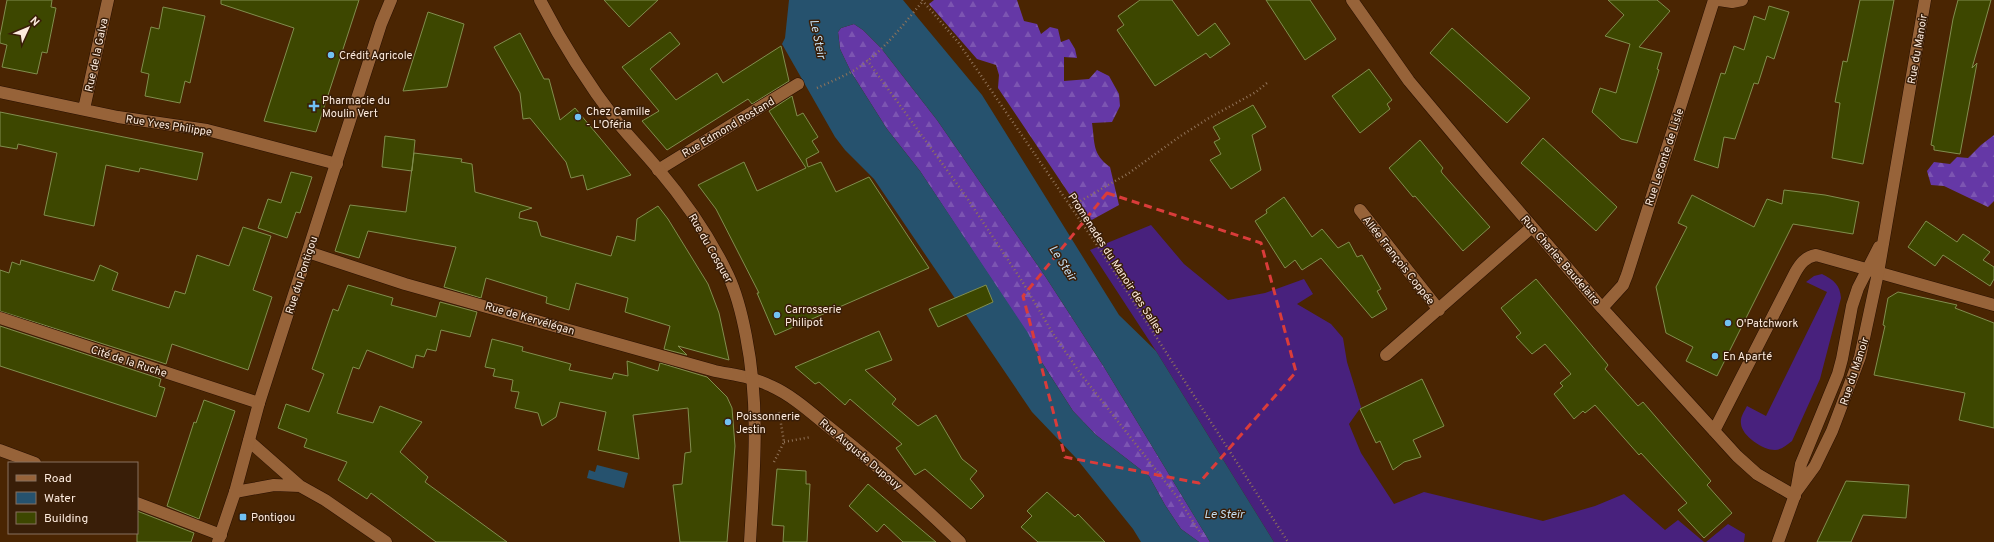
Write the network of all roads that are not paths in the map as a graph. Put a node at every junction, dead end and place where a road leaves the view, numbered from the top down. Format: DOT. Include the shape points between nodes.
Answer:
graph roads {
  1 [pos="108,0"];
  2 [pos="540,0"];
  3 [pos="1352,0"];
  4 [pos="1714,0"];
  5 [pos="1719,0"];
  6 [pos="1742,0"];
  7 [pos="1925,0"];
  8 [pos="388,3"];
  9 [pos="798,84"];
  10 [pos="0,92"];
  11 [pos="84,109"];
  12 [pos="337,164"];
  13 [pos="658,170"];
  14 [pos="1360,210"];
  15 [pos="1532,227"];
  16 [pos="308,252"];
  17 [pos="1873,272"];
  18 [pos="1994,305"];
  19 [pos="1602,308"];
  20 [pos="1438,310"];
  21 [pos="0,318"];
  22 [pos="1386,355"];
  23 [pos="753,379"];
  24 [pos="259,404"];
  25 [pos="1714,431"];
  26 [pos="249,441"];
  27 [pos="0,450"];
  28 [pos="32,462"];
  29 [pos="300,486"];
  30 [pos="235,492"];
  31 [pos="1795,494"];
  32 [pos="138,502"];
  33 [pos="220,538"];
  34 [pos="386,542"];
  35 [pos="750,542"];
  36 [pos="960,542"];
  37 [pos="1778,542"];
  1 -- 11 [label="street, Rue de la Galva"];
  2 -- 13 [label="street, Rue du Cosquer" via="559,38 584,77"];
  3 -- 15 [label="street, Rue Charles Baudelaire" via="1409,81"];
  4 -- 19 [label="street, Rue Leconte de Lisle" via="1627,275 1623,285"];
  5 -- 6 [label="street"];
  7 -- 17 [label="street, Rue du Manoir" via="1883,239"];
  8 -- 12 [label="street, Rue du Pontigou"];
  9 -- 13 [label="street, Rue Edmond Rostand"];
  10 -- 11 [label="street, Rue Yves Philippe"];
  11 -- 12 [label="street, Rue Yves Philippe" via="118,117 207,130"];
  12 -- 16 [label="street, Rue du Pontigou"];
  13 -- 23 [label="street, Rue du Cosquer" via="700,226 728,276 742,318"];
  14 -- 20 [label="street, Allée François Coppée"];
  15 -- 19 [label="street, Rue Charles Baudelaire"];
  15 -- 20 [label="street, Allée François Coppée"];
  16 -- 23 [label="street, Rue de Kervélégan" via="405,284 715,371"];
  16 -- 24 [label="street, Rue du Pontigou"];
  17 -- 18 [label="street"];
  17 -- 25 [label="street" via="1816,256 1803,261"];
  17 -- 31 [label="street, Rue du Manoir" via="1852,306 1838,374 1801,464"];
  17 -- 31 [label="street, Rue du Manoir" via="1863,344 1854,378 1815,466"];
  19 -- 25 [label="street, Rue Charles Baudelaire"];
  20 -- 22 [label="street, Allée François Coppée"];
  21 -- 24 [label="street, Cité de la Ruche"];
  23 -- 35 [label="street, Rue du Cosquer" via="756,439"];
  23 -- 36 [label="street, Rue Auguste Dupouy" via="779,390 825,424 878,466"];
  24 -- 26 [label="street, Rue du Pontigou"];
  25 -- 31 [label="street, Rue Charles Baudelaire" via="1757,474"];
  26 -- 29 [label="street"];
  26 -- 30 [label="street, Rue du Pontigou"];
  27 -- 28 [label="street"];
  29 -- 30 [label="street" via="274,485"];
  29 -- 34 [label="street"];
  30 -- 33 [label="street, Rue du Pontigou"];
  31 -- 37 [label="street, Rue du Manoir"];
  32 -- 33 [label="street"];
}
